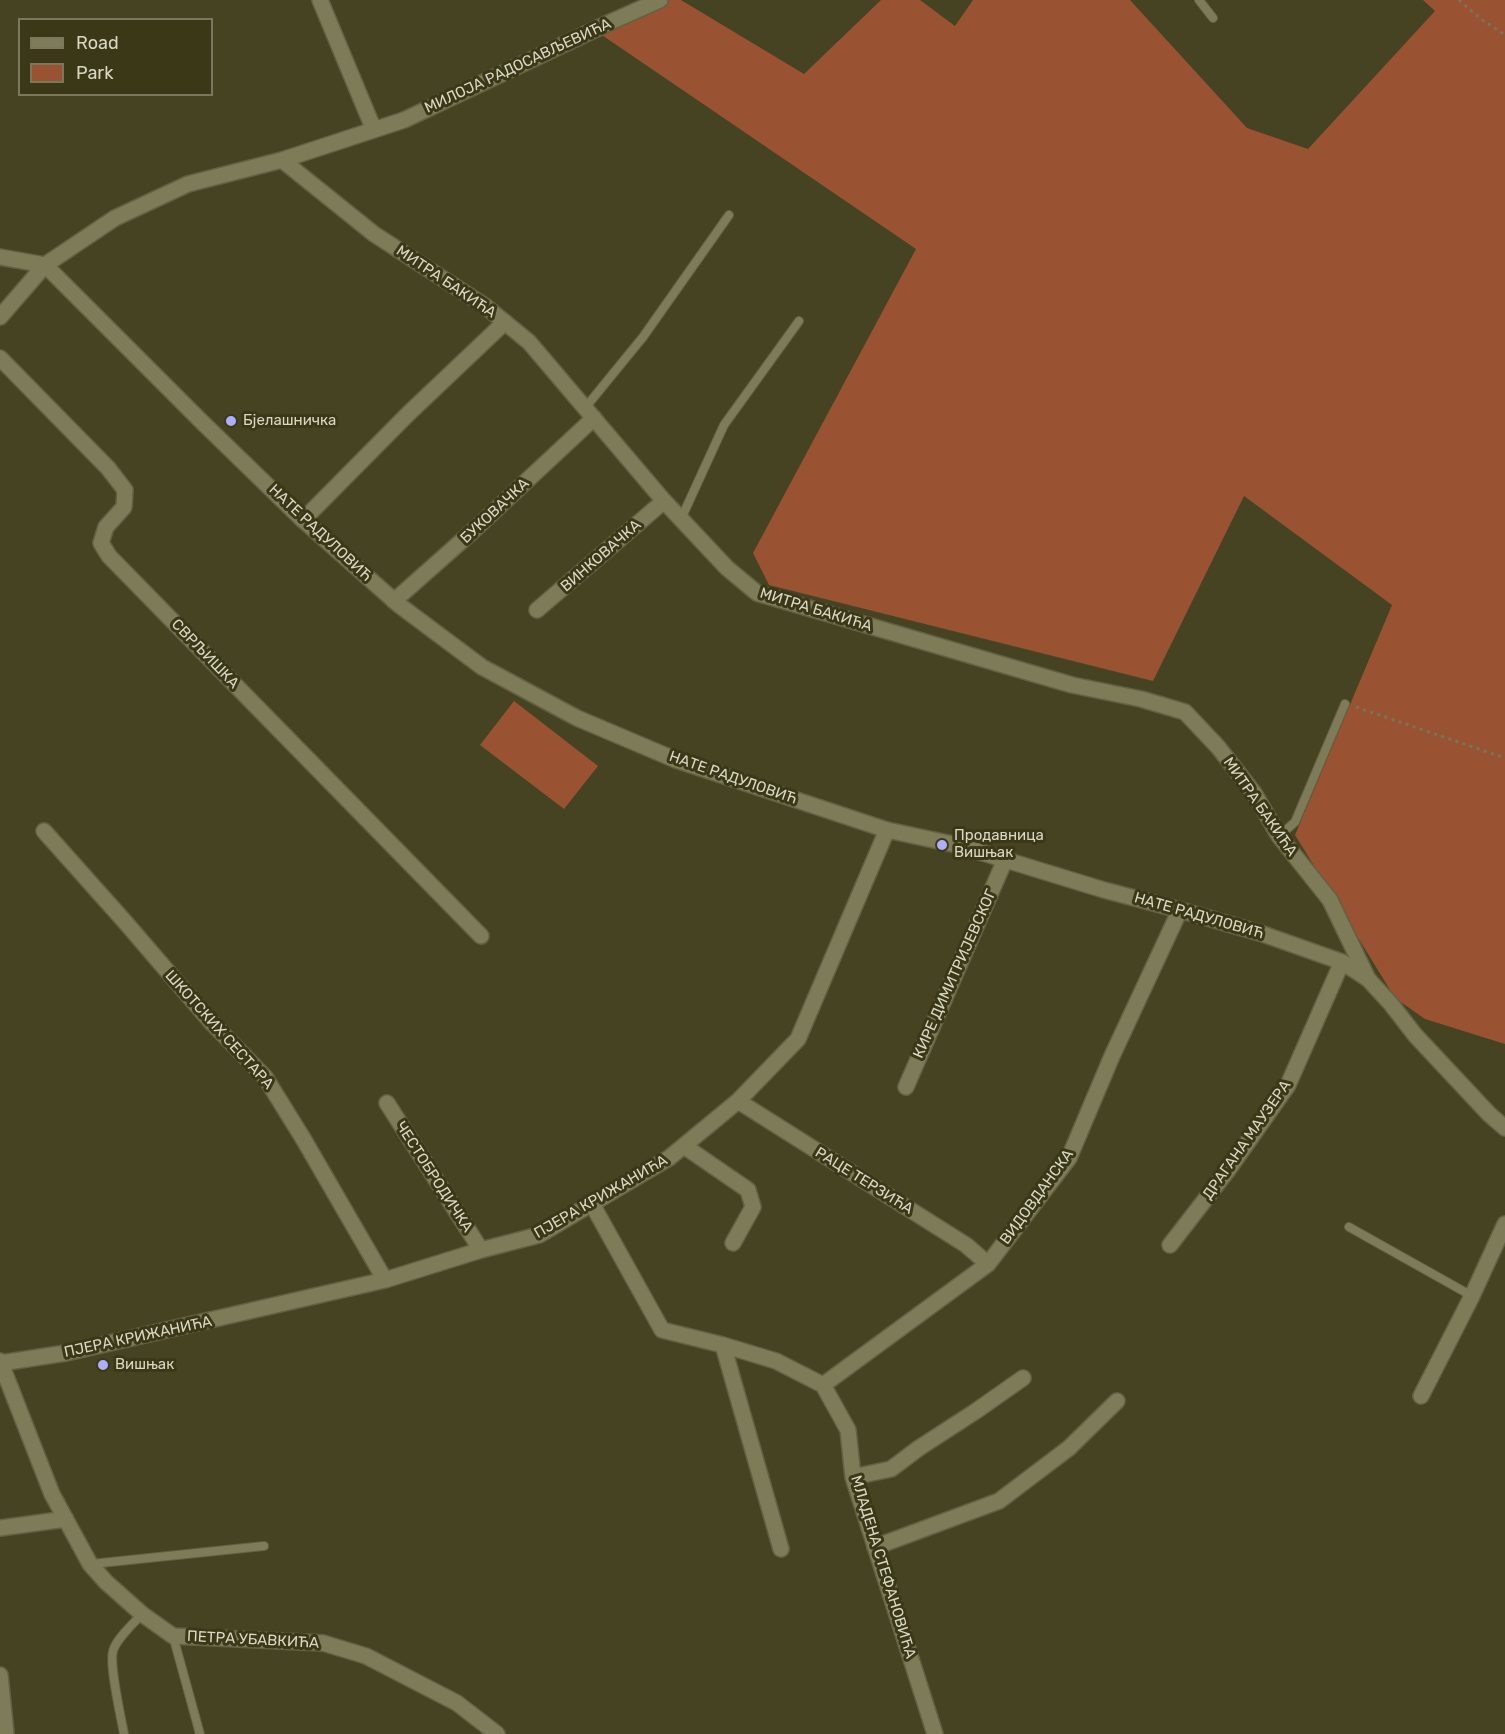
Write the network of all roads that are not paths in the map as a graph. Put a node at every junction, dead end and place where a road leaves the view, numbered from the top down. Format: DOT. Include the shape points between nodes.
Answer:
graph roads {
  1 [pos="320,0"];
  2 [pos="660,0"];
  3 [pos="1199,0"];
  4 [pos="1213,18"];
  5 [pos="374,130"];
  6 [pos="282,159"];
  7 [pos="729,215"];
  8 [pos="0,258"];
  9 [pos="45,265"];
  10 [pos="0,317"];
  11 [pos="799,321"];
  12 [pos="505,322"];
  13 [pos="0,358"];
  14 [pos="590,413"];
  15 [pos="664,501"];
  16 [pos="681,519"];
  17 [pos="303,520"];
  18 [pos="394,601"];
  19 [pos="537,610"];
  20 [pos="1345,704"];
  21 [pos="887,830"];
  22 [pos="44,831"];
  23 [pos="1279,836"];
  24 [pos="1005,860"];
  25 [pos="1180,910"];
  26 [pos="481,936"];
  27 [pos="1342,962"];
  28 [pos="1368,979"];
  29 [pos="906,1087"];
  30 [pos="738,1101"];
  31 [pos="387,1103"];
  32 [pos="1505,1128"];
  33 [pos="684,1146"];
  34 [pos="592,1204"];
  35 [pos="1505,1224"];
  36 [pos="1349,1227"];
  37 [pos="733,1244"];
  38 [pos="1170,1245"];
  39 [pos="481,1250"];
  40 [pos="988,1264"];
  41 [pos="385,1280"];
  42 [pos="1472,1296"];
  43 [pos="723,1345"];
  44 [pos="1,1362"];
  45 [pos="1023,1377"];
  46 [pos="823,1385"];
  47 [pos="1421,1396"];
  48 [pos="1117,1401"];
  49 [pos="853,1477"];
  50 [pos="66,1519"];
  51 [pos="0,1527"];
  52 [pos="264,1546"];
  53 [pos="875,1547"];
  54 [pos="781,1549"];
  55 [pos="90,1564"];
  56 [pos="142,1614"];
  57 [pos="173,1636"];
  58 [pos="0,1675"];
  59 [pos="6,1734"];
  60 [pos="124,1734"];
  61 [pos="200,1734"];
  62 [pos="497,1734"];
  63 [pos="935,1734"];
  1 -- 5 [label="street"];
  2 -- 5 [label="street, МИЛОЈА РАДОСАВЉЕВИЋА" via="404,120"];
  3 -- 4 [label="lane"];
  5 -- 6 [label="street, МИЛОЈА РАДОСАВЉЕВИЋА"];
  6 -- 9 [label="street, МИЛОЈА РАДОСАВЉЕВИЋА" via="188,184 115,218"];
  6 -- 12 [label="street, МИТРА БАКИЋА" via="374,234"];
  7 -- 14 [label="lane"];
  8 -- 9 [label="street"];
  9 -- 10 [label="street, МИЛОЈА РАДОСАВЉЕВИЋА"];
  9 -- 17 [label="street, НАТЕ РАДУЛОВИЋ"];
  11 -- 16 [label="lane" via="724,425"];
  12 -- 14 [label="street, МИТРА БАКИЋА" via="530,342"];
  12 -- 17 [label="street"];
  13 -- 26 [label="street, СВРЉИШКА" via="125,490 124,507 106,527 101,543 109,556"];
  14 -- 15 [label="street, МИТРА БАКИЋА"];
  14 -- 18 [label="street, БУКОВАЧКА" via="474,530"];
  15 -- 16 [label="street, МИТРА БАКИЋА"];
  15 -- 19 [label="street, ВИНКОВАЧКА"];
  16 -- 23 [label="street, МИТРА БАКИЋА" via="727,568 757,593 1061,682 1185,712 1218,747"];
  17 -- 18 [label="street, НАТЕ РАДУЛОВИЋ"];
  18 -- 21 [label="street, НАТЕ РАДУЛОВИЋ" via="482,667 577,718 676,760"];
  20 -- 23 [label="lane" via="1295,822"];
  21 -- 24 [label="street, НАТЕ РАДУЛОВИЋ"];
  21 -- 30 [label="street, ПЈЕРА КРИЖАНИЋА" via="798,1039"];
  22 -- 41 [label="street, ШКОТСКИХ СЕСТАРА" via="211,1022 265,1077"];
  23 -- 28 [label="street, МИТРА БАКИЋА" via="1330,900"];
  24 -- 25 [label="street, НАТЕ РАДУЛОВИЋ"];
  24 -- 29 [label="street, КИРЕ ДИМИТРИЈЕВСКОГ"];
  25 -- 27 [label="street, НАТЕ РАДУЛОВИЋ"];
  25 -- 40 [label="street, ВИДОВДАНСКА" via="1069,1158"];
  27 -- 28 [label="street, НАТЕ РАДУЛОВИЋ"];
  27 -- 38 [label="street, ДРАГАНА МАУЗЕРА" via="1288,1085"];
  28 -- 32 [label="street, НАТЕ РАДУЛОВИЋ" via="1415,1035"];
  30 -- 33 [label="street, ПЈЕРА КРИЖАНИЋА"];
  30 -- 40 [label="street, РАЦЕ ТЕРЗИЋА" via="966,1245"];
  31 -- 39 [label="street, ЧЕСТОБРОДИЧКА"];
  33 -- 34 [label="street, ПЈЕРА КРИЖАНИЋА"];
  33 -- 37 [label="street" via="748,1190 753,1207"];
  34 -- 39 [label="street, ПЈЕРА КРИЖАНИЋА" via="539,1235"];
  34 -- 43 [label="street" via="662,1329"];
  35 -- 42 [label="street"];
  36 -- 42 [label="lane"];
  39 -- 41 [label="street, ПЈЕРА КРИЖАНИЋА"];
  40 -- 46 [label="street, ВИДОВДАНСКА"];
  41 -- 44 [label="street, ПЈЕРА КРИЖАНИЋА" via="66,1353"];
  42 -- 47 [label="street"];
  43 -- 46 [label="street" via="776,1361"];
  43 -- 54 [label="street"];
  44 -- 50 [label="street, ПЕТРА УБАВКИЋА" via="52,1494"];
  45 -- 49 [label="street" via="891,1469"];
  46 -- 49 [label="street, МЛАДЕНА СТЕФАНОВИЋА" via="848,1430"];
  48 -- 53 [label="street" via="1069,1448 999,1501"];
  49 -- 53 [label="street, МЛАДЕНА СТЕФАНОВИЋА"];
  50 -- 51 [label="street"];
  50 -- 55 [label="street, ПЕТРА УБАВКИЋА"];
  52 -- 55 [label="lane"];
  53 -- 63 [label="street, МЛАДЕНА СТЕФАНОВИЋА"];
  55 -- 56 [label="street, ПЕТРА УБАВКИЋА"];
  56 -- 57 [label="street, ПЕТРА УБАВКИЋА"];
  56 -- 60 [label="lane" via="113,1650"];
  57 -- 61 [label="lane"];
  57 -- 62 [label="street, ПЕТРА УБАВКИЋА" via="323,1643 366,1656 457,1703"];
  58 -- 59 [label="street"];
}
